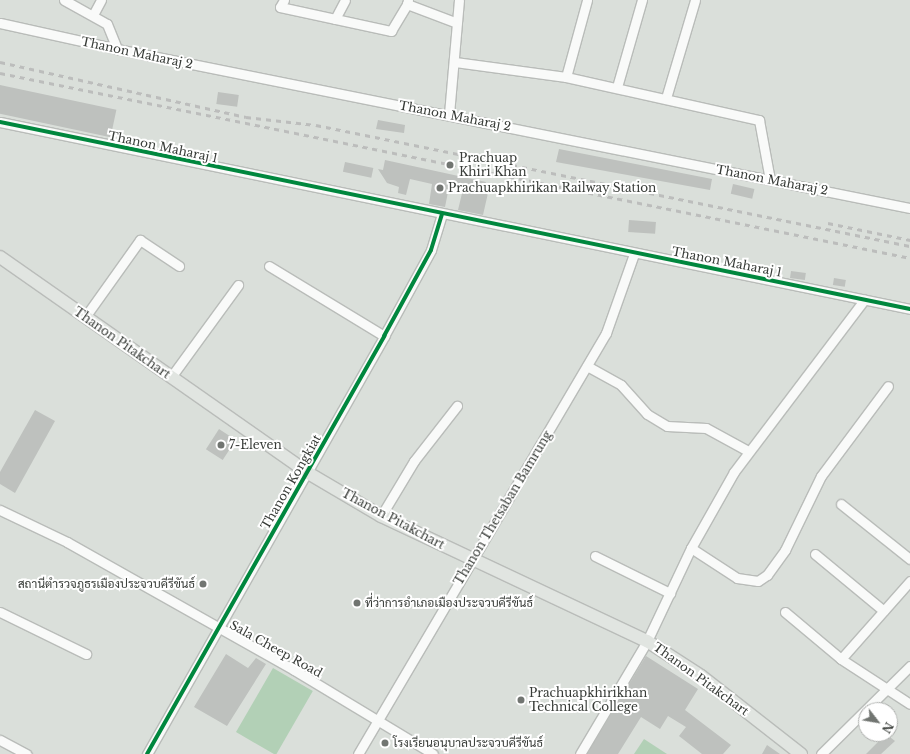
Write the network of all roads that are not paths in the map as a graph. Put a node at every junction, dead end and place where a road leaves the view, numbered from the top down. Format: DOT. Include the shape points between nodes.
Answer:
graph roads {
  1 [pos="64,0"];
  2 [pos="101,0"];
  3 [pos="284,0"];
  4 [pos="345,0"];
  5 [pos="459,0"];
  6 [pos="586,0"];
  7 [pos="642,0"];
  8 [pos="695,0"];
  9 [pos="407,2"];
  10 [pos="93,15"];
  11 [pos="335,19"];
  12 [pos="0,23"];
  13 [pos="458,23"];
  14 [pos="118,50"];
  15 [pos="455,62"];
  16 [pos="566,77"];
  17 [pos="616,87"];
  18 [pos="666,98"];
  19 [pos="448,114"];
  20 [pos="0,122"];
  21 [pos="770,180"];
  22 [pos="910,208"];
  23 [pos="442,215"];
  24 [pos="634,254"];
  25 [pos="0,257"];
  26 [pos="179,266"];
  27 [pos="268,266"];
  28 [pos="238,285"];
  29 [pos="864,300"];
  30 [pos="910,309"];
  31 [pos="85,317"];
  32 [pos="384,336"];
  33 [pos="587,366"];
  34 [pos="171,377"];
  35 [pos="888,386"];
  36 [pos="457,406"];
  37 [pos="748,450"];
  38 [pos="308,473"];
  39 [pos="841,504"];
  40 [pos="0,510"];
  41 [pos="381,516"];
  42 [pos="691,548"];
  43 [pos="815,554"];
  44 [pos="595,556"];
  45 [pos="910,559"];
  46 [pos="472,560"];
  47 [pos="910,581"];
  48 [pos="670,593"];
  49 [pos="884,611"];
  50 [pos="0,612"];
  51 [pos="784,612"];
  52 [pos="218,628"];
  53 [pos="647,641"];
  54 [pos="86,654"];
  55 [pos="841,659"];
  56 [pos="910,666"];
  57 [pos="887,689"];
  58 [pos="910,704"];
  59 [pos="378,720"];
  60 [pos="0,740"];
  61 [pos="26,754"];
  62 [pos="147,754"];
  63 [pos="358,754"];
  64 [pos="433,754"];
  65 [pos="580,754"];
  66 [pos="800,754"];
  67 [pos="821,754"];
  1 -- 10 [label="street"];
  2 -- 10 [label="street"];
  3 -- 11 [label="street" via="280,7"];
  4 -- 11 [label="street"];
  5 -- 13 [label="street"];
  6 -- 16 [label="street"];
  7 -- 17 [label="street"];
  8 -- 18 [label="street"];
  9 -- 11 [label="street" via="391,32"];
  9 -- 13 [label="street"];
  10 -- 14 [label="street" via="107,24"];
  12 -- 14 [label="street, Thanon Maharaj 2"];
  13 -- 15 [label="street"];
  14 -- 19 [label="street, Thanon Maharaj 2"];
  15 -- 16 [label="street"];
  15 -- 19 [label="street"];
  16 -- 17 [label="street"];
  17 -- 18 [label="street"];
  18 -- 21 [label="street" via="759,120"];
  19 -- 21 [label="street, Thanon Maharaj 2"];
  20 -- 23 [label="street, Thanon Maharaj 1"];
  21 -- 22 [label="street, Thanon Maharaj 2"];
  23 -- 24 [label="street, Thanon Maharaj 1"];
  23 -- 32 [label="street, Thanon Kongkiat" via="431,250"];
  24 -- 29 [label="street, Thanon Maharaj 1"];
  24 -- 33 [label="street, Thanon Thetsaban Bamrung" via="606,333"];
  25 -- 31 [label="main road, Thanon Pitakchart"];
  26 -- 31 [label="street" via="140,240"];
  27 -- 32 [label="street"];
  28 -- 34 [label="street"];
  29 -- 30 [label="street, Thanon Maharaj 1"];
  29 -- 37 [label="street"];
  31 -- 34 [label="main road, Thanon Pitakchart"];
  32 -- 38 [label="street, Thanon Kongkiat"];
  33 -- 37 [label="street" via="621,385 648,414 667,426 706,428"];
  33 -- 46 [label="street, Thanon Thetsaban Bamrung"];
  34 -- 38 [label="main road, Thanon Pitakchart"];
  35 -- 42 [label="street" via="821,476 785,550 767,575 758,581 737,578"];
  36 -- 41 [label="street" via="414,460"];
  37 -- 42 [label="street"];
  38 -- 41 [label="main road, Thanon Pitakchart"];
  38 -- 52 [label="street, Thanon Kongkiat"];
  39 -- 45 [label="street"];
  40 -- 52 [label="street, Sala Cheep Road" via="53,534"];
  41 -- 46 [label="main road, Thanon Pitakchart"];
  42 -- 48 [label="street"];
  43 -- 49 [label="street"];
  44 -- 48 [label="street"];
  46 -- 53 [label="main road, Thanon Pitakchart"];
  46 -- 59 [label="street, Thanon Thetsaban Bamrung"];
  47 -- 49 [label="street"];
  48 -- 53 [label="street"];
  49 -- 55 [label="street"];
  50 -- 54 [label="street"];
  51 -- 55 [label="street"];
  52 -- 59 [label="street, Sala Cheep Road"];
  52 -- 62 [label="street, Thanon Kongkiat"];
  53 -- 65 [label="street"];
  53 -- 66 [label="main road, Thanon Pitakchart" via="701,676"];
  55 -- 57 [label="street"];
  56 -- 57 [label="street"];
  57 -- 58 [label="street"];
  57 -- 67 [label="street"];
  59 -- 63 [label="street, Thanon Thetsaban Bamrung"];
  59 -- 64 [label="street, Sala Cheep Road"];
  60 -- 61 [label="street"];
}
